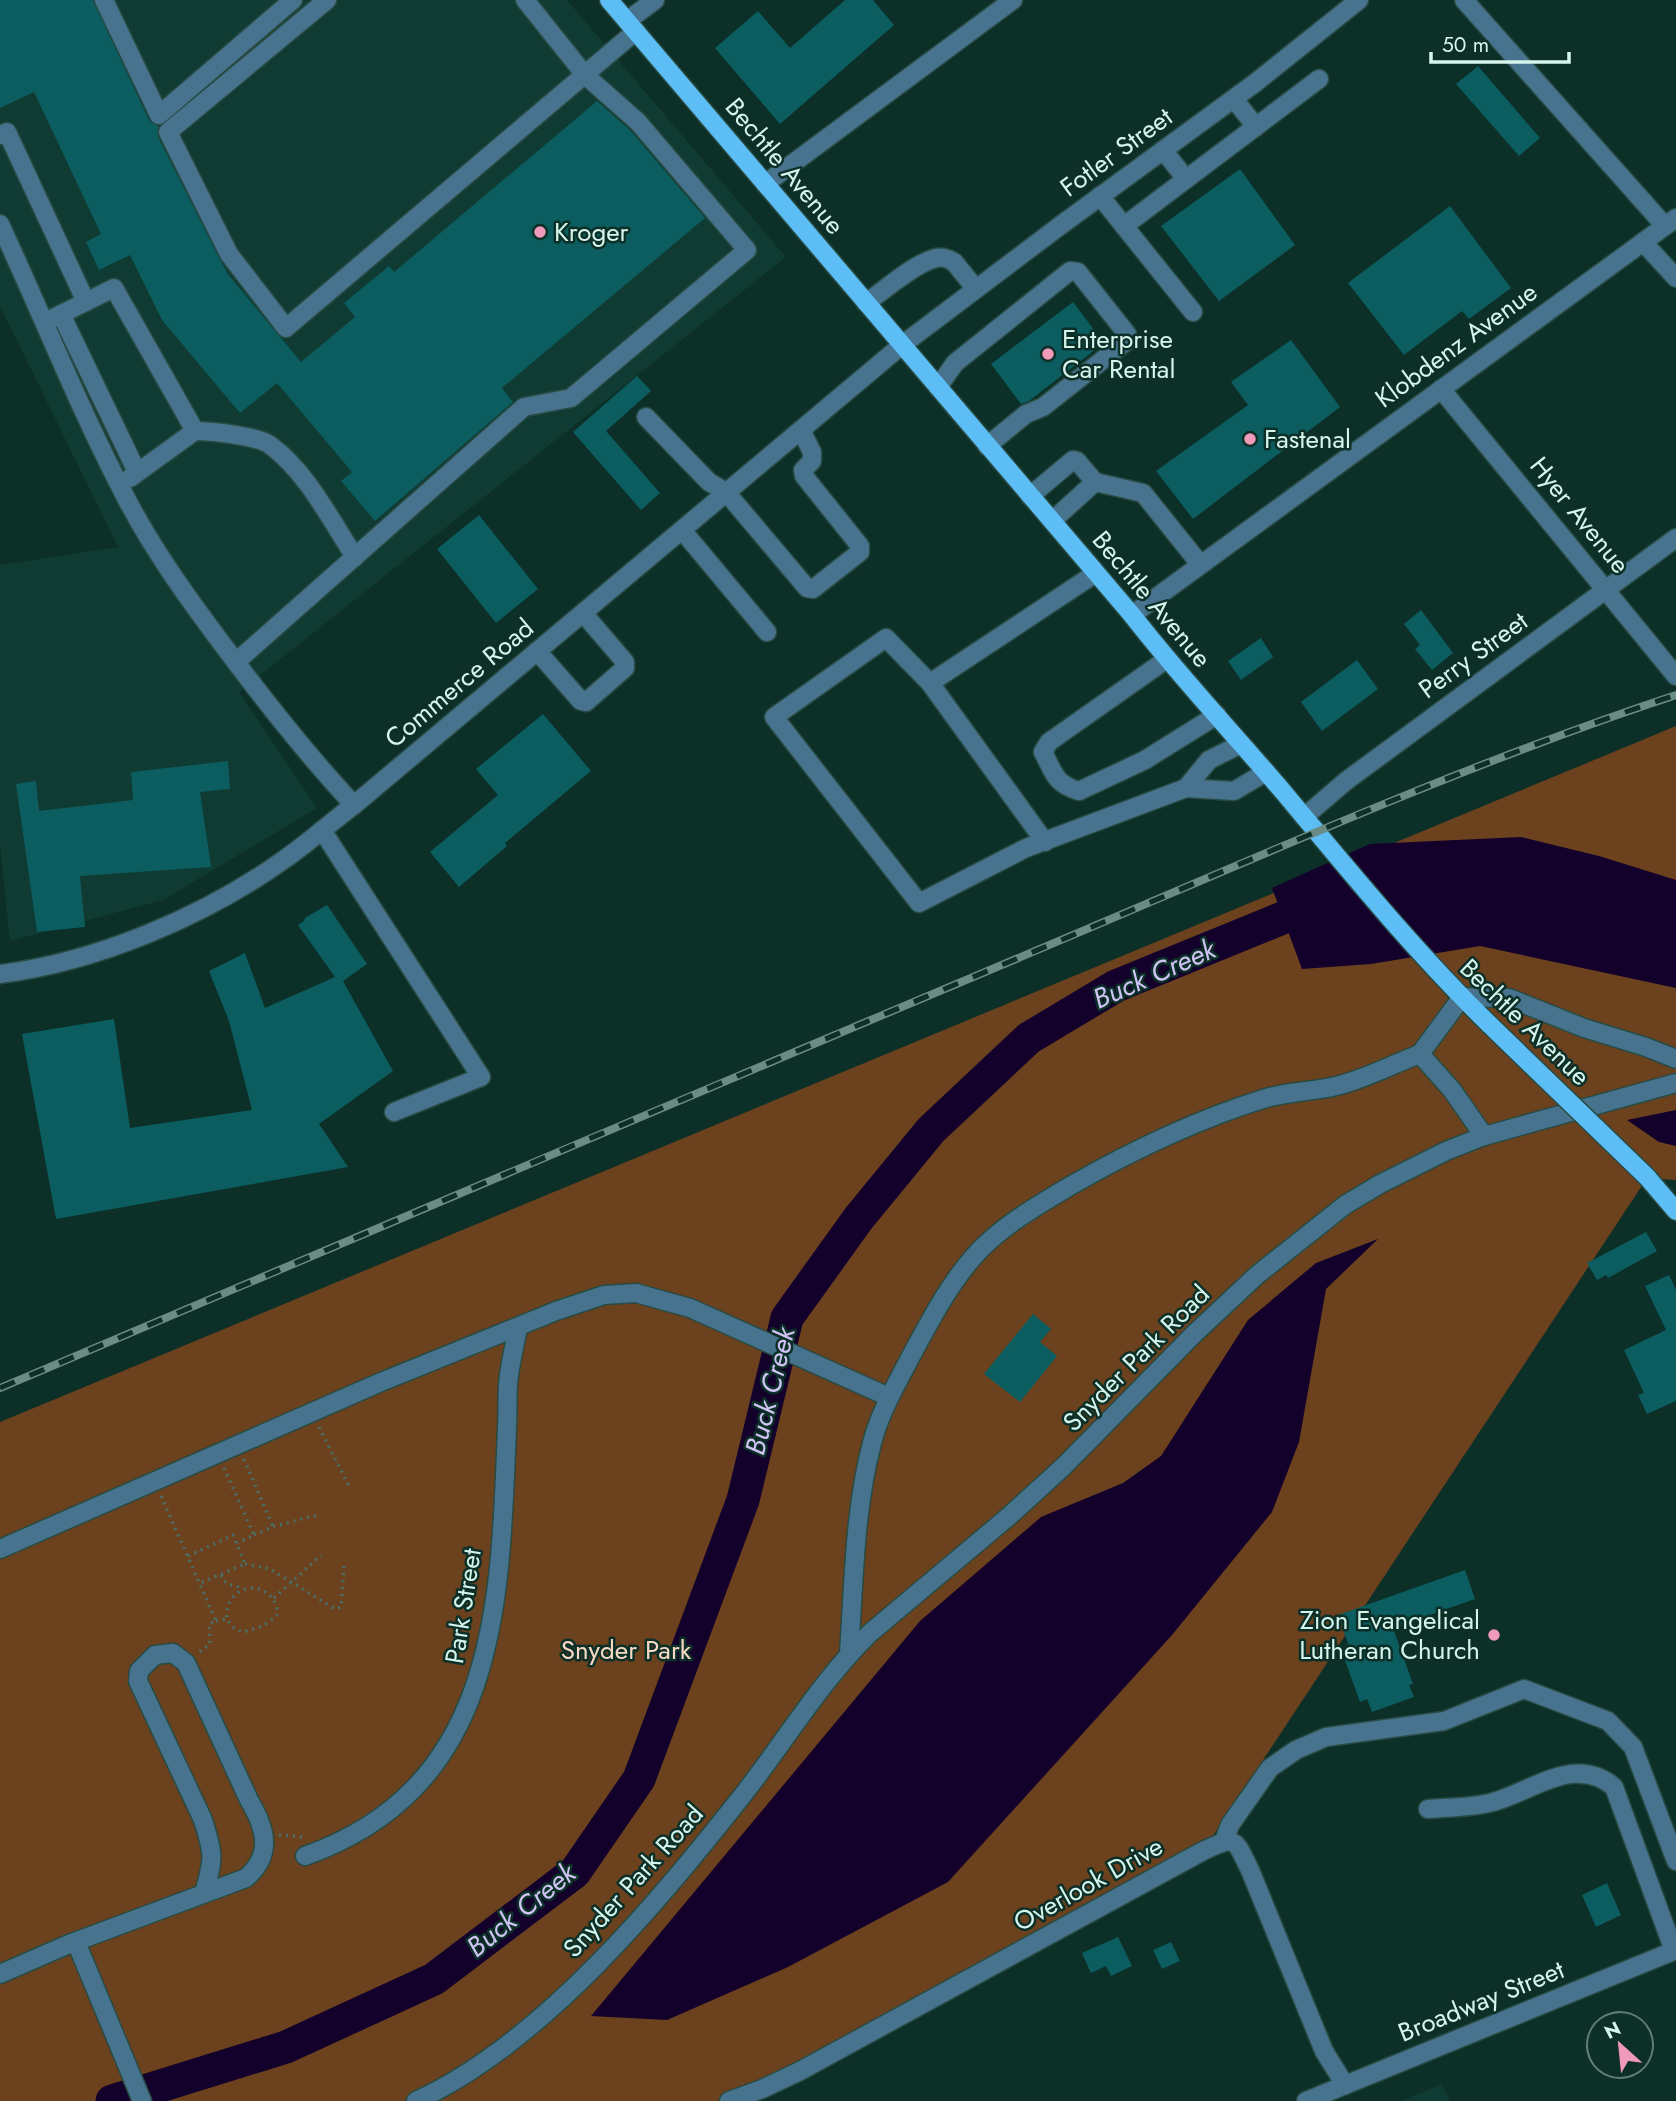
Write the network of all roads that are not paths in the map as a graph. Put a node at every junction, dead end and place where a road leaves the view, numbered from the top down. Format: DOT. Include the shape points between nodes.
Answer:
graph roads {
  1 [pos="104,0"];
  2 [pos="293,0"];
  3 [pos="327,0"];
  4 [pos="525,0"];
  5 [pos="609,0"];
  6 [pos="655,0"];
  7 [pos="1013,0"];
  8 [pos="1360,0"];
  9 [pos="1464,0"];
  10 [pos="631,26"];
  11 [pos="585,75"];
  12 [pos="1319,79"];
  13 [pos="1234,99"];
  14 [pos="159,116"];
  15 [pos="1256,127"];
  16 [pos="168,132"];
  17 [pos="0,135"];
  18 [pos="1163,150"];
  19 [pos="1186,179"];
  20 [pos="765,184"];
  21 [pos="1100,197"];
  22 [pos="1670,222"];
  23 [pos="0,224"];
  24 [pos="1124,226"];
  25 [pos="1643,242"];
  26 [pos="1676,278"];
  27 [pos="976,289"];
  28 [pos="86,302"];
  29 [pos="866,303"];
  30 [pos="1193,312"];
  31 [pos="53,318"];
  32 [pos="902,345"];
  33 [pos="938,387"];
  34 [pos="1441,389"];
  35 [pos="646,417"];
  36 [pos="801,430"];
  37 [pos="195,431"];
  38 [pos="988,446"];
  39 [pos="137,472"];
  40 [pos="1094,482"];
  41 [pos="119,485"];
  42 [pos="726,492"];
  43 [pos="1030,496"];
  44 [pos="1052,521"];
  45 [pos="682,530"];
  46 [pos="1676,538"];
  47 [pos="355,557"];
  48 [pos="1200,564"];
  49 [pos="1096,573"];
  50 [pos="1606,589"];
  51 [pos="583,613"];
  52 [pos="1132,615"];
  53 [pos="767,632"];
  54 [pos="537,651"];
  55 [pos="1167,659"];
  56 [pos="236,662"];
  57 [pos="1676,676"];
  58 [pos="930,683"];
  59 [pos="1217,715"];
  60 [pos="1241,744"];
  61 [pos="1266,772"];
  62 [pos="1186,788"];
  63 [pos="354,805"];
  64 [pos="1304,817"];
  65 [pos="323,830"];
  66 [pos="1045,842"];
  67 [pos="0,974"];
  68 [pos="1461,997"];
  69 [pos="1420,1054"];
  70 [pos="1676,1059"];
  71 [pos="1676,1083"];
  72 [pos="394,1112"];
  73 [pos="1484,1136"];
  74 [pos="1676,1211"];
  75 [pos="518,1327"];
  76 [pos="889,1396"];
  77 [pos="0,1549"];
  78 [pos="849,1653"];
  79 [pos="1428,1809"];
  80 [pos="1224,1841"];
  81 [pos="312,1854"];
  82 [pos="1676,1860"];
  83 [pos="204,1894"];
  84 [pos="76,1942"];
  85 [pos="1675,1950"];
  86 [pos="0,1974"];
  87 [pos="1345,2085"];
  88 [pos="142,2101"];
  89 [pos="416,2101"];
  90 [pos="730,2101"];
  91 [pos="1306,2101"];
  1 -- 14 [label="street"];
  2 -- 14 [label="street"];
  3 -- 16 [label="street"];
  4 -- 11 [label="street"];
  5 -- 10 [label="main road, Bechtle Avenue"];
  6 -- 10 [label="street"];
  7 -- 20 [label="street"];
  8 -- 13 [label="street, Fotler Street"];
  9 -- 22 [label="street"];
  10 -- 11 [label="street"];
  10 -- 20 [label="main road, Bechtle Avenue"];
  11 -- 16 [label="street" via="286,328 229,254"];
  11 -- 47 [label="street" via="638,122 747,250 571,398 524,407"];
  12 -- 15 [label="street"];
  13 -- 15 [label="street"];
  13 -- 18 [label="street, Fotler Street"];
  14 -- 16 [label="street"];
  15 -- 19 [label="street"];
  17 -- 28 [label="street" via="7,132"];
  18 -- 19 [label="street"];
  18 -- 21 [label="street, Fotler Street"];
  19 -- 24 [label="street"];
  20 -- 29 [label="main road, Bechtle Avenue"];
  21 -- 24 [label="street"];
  21 -- 27 [label="street, Fotler Street"];
  22 -- 25 [label="street, Klobdenz Avenue"];
  23 -- 31 [label="street"];
  24 -- 30 [label="street"];
  25 -- 26 [label="street"];
  25 -- 34 [label="street, Klobdenz Avenue"];
  27 -- 29 [label="street" via="954,262 937,257"];
  27 -- 32 [label="street, Fotler Street"];
  28 -- 31 [label="street"];
  28 -- 37 [label="street" via="114,288"];
  29 -- 32 [label="main road, Bechtle Avenue"];
  31 -- 39 [label="street"];
  31 -- 41 [label="street" via="91,428"];
  32 -- 33 [label="main road, Bechtle Avenue"];
  32 -- 36 [label="street, Commerce Road"];
  33 -- 38 [label="main road, Bechtle Avenue"];
  33 -- 38 [label="street" via="955,363 1070,271 1078,272 1128,340"];
  34 -- 48 [label="street, Klobdenz Avenue"];
  34 -- 50 [label="street, Hyer Avenue"];
  35 -- 42 [label="street" via="709,482"];
  36 -- 42 [label="street, Commerce Road"];
  36 -- 42 [label="street" via="812,452 804,476 860,552 813,589 807,588"];
  37 -- 39 [label="street"];
  37 -- 47 [label="street" via="268,443 304,478"];
  38 -- 43 [label="main road, Bechtle Avenue"];
  39 -- 41 [label="street"];
  40 -- 43 [label="street" via="1073,460"];
  40 -- 44 [label="street"];
  40 -- 48 [label="street" via="1143,493"];
  41 -- 56 [label="street" via="160,555"];
  42 -- 45 [label="street, Commerce Road"];
  43 -- 44 [label="main road, Bechtle Avenue"];
  44 -- 49 [label="main road, Bechtle Avenue"];
  45 -- 51 [label="street, Commerce Road"];
  45 -- 53 [label="street"];
  46 -- 50 [label="street, Perry Street"];
  47 -- 56 [label="street"];
  48 -- 52 [label="street, Klobdenz Avenue"];
  49 -- 52 [label="main road, Bechtle Avenue"];
  49 -- 58 [label="street"];
  50 -- 57 [label="street, Hyer Avenue"];
  50 -- 64 [label="street, Perry Street"];
  51 -- 54 [label="street, Commerce Road"];
  51 -- 54 [label="street" via="625,662 625,668 586,702"];
  52 -- 55 [label="main road, Bechtle Avenue"];
  54 -- 63 [label="street, Commerce Road"];
  55 -- 59 [label="main road, Bechtle Avenue"];
  55 -- 59 [label="street" via="1049,742 1043,752 1057,780 1079,790 1145,760"];
  56 -- 63 [label="street"];
  58 -- 66 [label="street"];
  58 -- 66 [label="street" via="886,638 774,717 919,903"];
  59 -- 60 [label="main road, Bechtle Avenue"];
  60 -- 61 [label="main road, Bechtle Avenue"];
  60 -- 62 [label="street" via="1209,760"];
  61 -- 62 [label="street" via="1234,791"];
  61 -- 64 [label="main road, Bechtle Avenue"];
  62 -- 66 [label="street"];
  63 -- 65 [label="street, Commerce Road"];
  64 -- 68 [label="main road, Bechtle Avenue"];
  65 -- 67 [label="street, Commerce Road" via="283,861 187,916 104,950"];
  65 -- 72 [label="street" via="481,1077"];
  68 -- 69 [label="street"];
  68 -- 70 [label="street" via="1509,998"];
  68 -- 74 [label="main road, Bechtle Avenue, bridge" via="1647,1177"];
  69 -- 73 [label="street"];
  69 -- 76 [label="street" via="1337,1086 1263,1099 1160,1139 1034,1208 975,1255 927,1326"];
  71 -- 73 [label="street, Snyder Park Road"];
  73 -- 78 [label="street, Snyder Park Road" via="1380,1184 1313,1228 1194,1334 1063,1467"];
  75 -- 76 [label="street" via="604,1295 636,1293 690,1308"];
  75 -- 77 [label="street"];
  75 -- 81 [label="street, Park Street" via="508,1383 493,1618 467,1710 451,1739 405,1797 350,1837"];
  76 -- 78 [label="street" via="862,1490"];
  78 -- 89 [label="street, Snyder Park Road" via="746,1790 618,1941 513,2041"];
  79 -- 85 [label="street" via="1492,1803 1556,1777 1581,1773 1602,1777 1614,1787"];
  80 -- 82 [label="street" via="1270,1768 1296,1750 1326,1737 1444,1721 1524,1689 1608,1721 1633,1747"];
  80 -- 87 [label="street" via="1238,1845 1324,2051"];
  80 -- 90 [label="street, Overlook Drive" via="800,2071"];
  83 -- 83 [label="street" via="213,1852 203,1820 138,1681 139,1671 155,1655 173,1653 186,1662 263,1833 256,1870"];
  83 -- 84 [label="street"];
  84 -- 86 [label="street"];
  84 -- 88 [label="street"];
  85 -- 87 [label="street, Broadway Street"];
  87 -- 91 [label="street, Broadway Street"];
}
